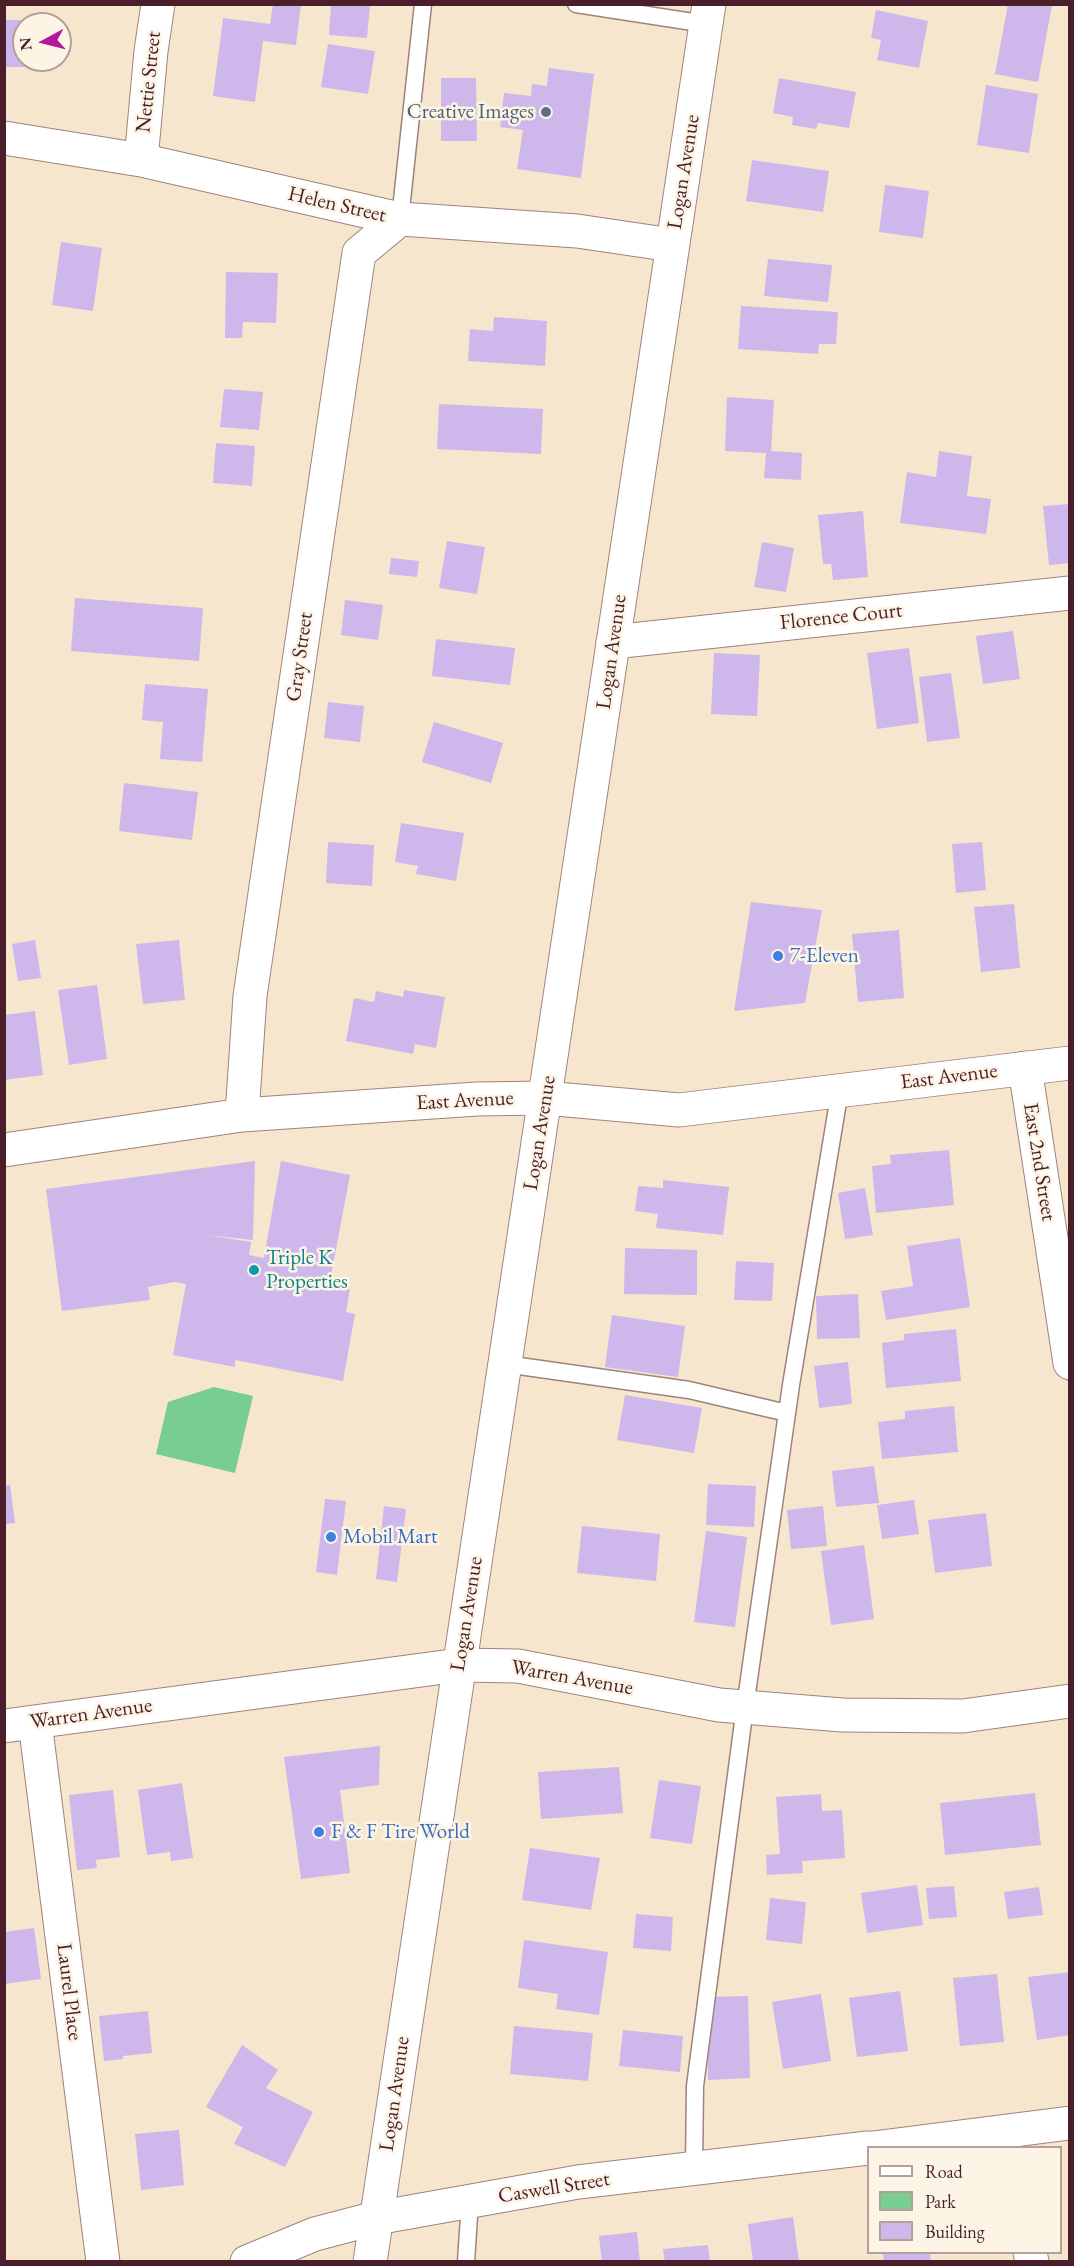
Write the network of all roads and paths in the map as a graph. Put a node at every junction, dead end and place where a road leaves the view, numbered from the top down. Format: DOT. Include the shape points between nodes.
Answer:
graph roads {
  1 [pos="158,4"];
  2 [pos="423,4"];
  3 [pos="576,4"];
  4 [pos="707,14"];
  5 [pos="4,138"];
  6 [pos="141,160"];
  7 [pos="399,219"];
  8 [pos="672,245"];
  9 [pos="1070,593"];
  10 [pos="613,642"];
  11 [pos="1070,1062"];
  12 [pos="1025,1068"];
  13 [pos="840,1090"];
  14 [pos="545,1098"];
  15 [pos="242,1115"];
  16 [pos="4,1150"];
  17 [pos="1067,1329"];
  18 [pos="1070,1363"];
  19 [pos="505,1364"];
  20 [pos="787,1413"];
  21 [pos="459,1665"];
  22 [pos="1070,1701"];
  23 [pos="744,1707"];
  24 [pos="20,1724"];
  25 [pos="1070,2123"];
  26 [pos="1015,2139"];
  27 [pos="905,2146"];
  28 [pos="867,2148"];
  29 [pos="694,2169"];
  30 [pos="470,2201"];
  31 [pos="376,2218"];
  32 [pos="103,2262"];
  33 [pos="247,2262"];
  34 [pos="370,2262"];
  35 [pos="466,2262"];
  1 -- 6 [label="street, Nettie Street"];
  2 -- 7 [label="lane"];
  3 -- 4 [label="lane"];
  4 -- 8 [label="street, Logan Avenue"];
  5 -- 6 [label="street, Helen Street"];
  6 -- 7 [label="street, Helen Street"];
  7 -- 8 [label="street, Helen Street" via="577,231"];
  7 -- 15 [label="street, Gray Street" via="359,253 250,996"];
  8 -- 10 [label="street, Logan Avenue"];
  9 -- 10 [label="street, Florence Court"];
  10 -- 14 [label="street, Logan Avenue"];
  11 -- 12 [label="street, East Avenue"];
  12 -- 13 [label="street, East Avenue"];
  12 -- 17 [label="street, East 2nd Street"];
  13 -- 14 [label="street, East Avenue" via="679,1110"];
  13 -- 20 [label="lane"];
  14 -- 15 [label="street, East Avenue"];
  14 -- 19 [label="street, Logan Avenue"];
  15 -- 16 [label="street, East Avenue"];
  17 -- 18 [label="street, East 2nd Street"];
  19 -- 20 [label="lane" via="689,1390"];
  19 -- 21 [label="street, Logan Avenue"];
  20 -- 23 [label="lane"];
  21 -- 23 [label="street, Warren Avenue" via="518,1666"];
  21 -- 24 [label="street, Warren Avenue"];
  21 -- 31 [label="street, Logan Avenue"];
  22 -- 23 [label="street, Warren Avenue" via="963,1716 842,1715"];
  23 -- 29 [label="lane" via="695,2086"];
  24 -- 32 [label="street, Laurel Place"];
  25 -- 26 [label="street"];
  26 -- 27 [label="street"];
  28 -- 29 [label="street, Caswell Street"];
  29 -- 30 [label="street, Caswell Street" via="578,2182"];
  30 -- 31 [label="street, Caswell Street"];
  30 -- 35 [label="lane"];
  31 -- 33 [label="street, Caswell Street" via="315,2234"];
  31 -- 34 [label="street, Logan Avenue"];
}
